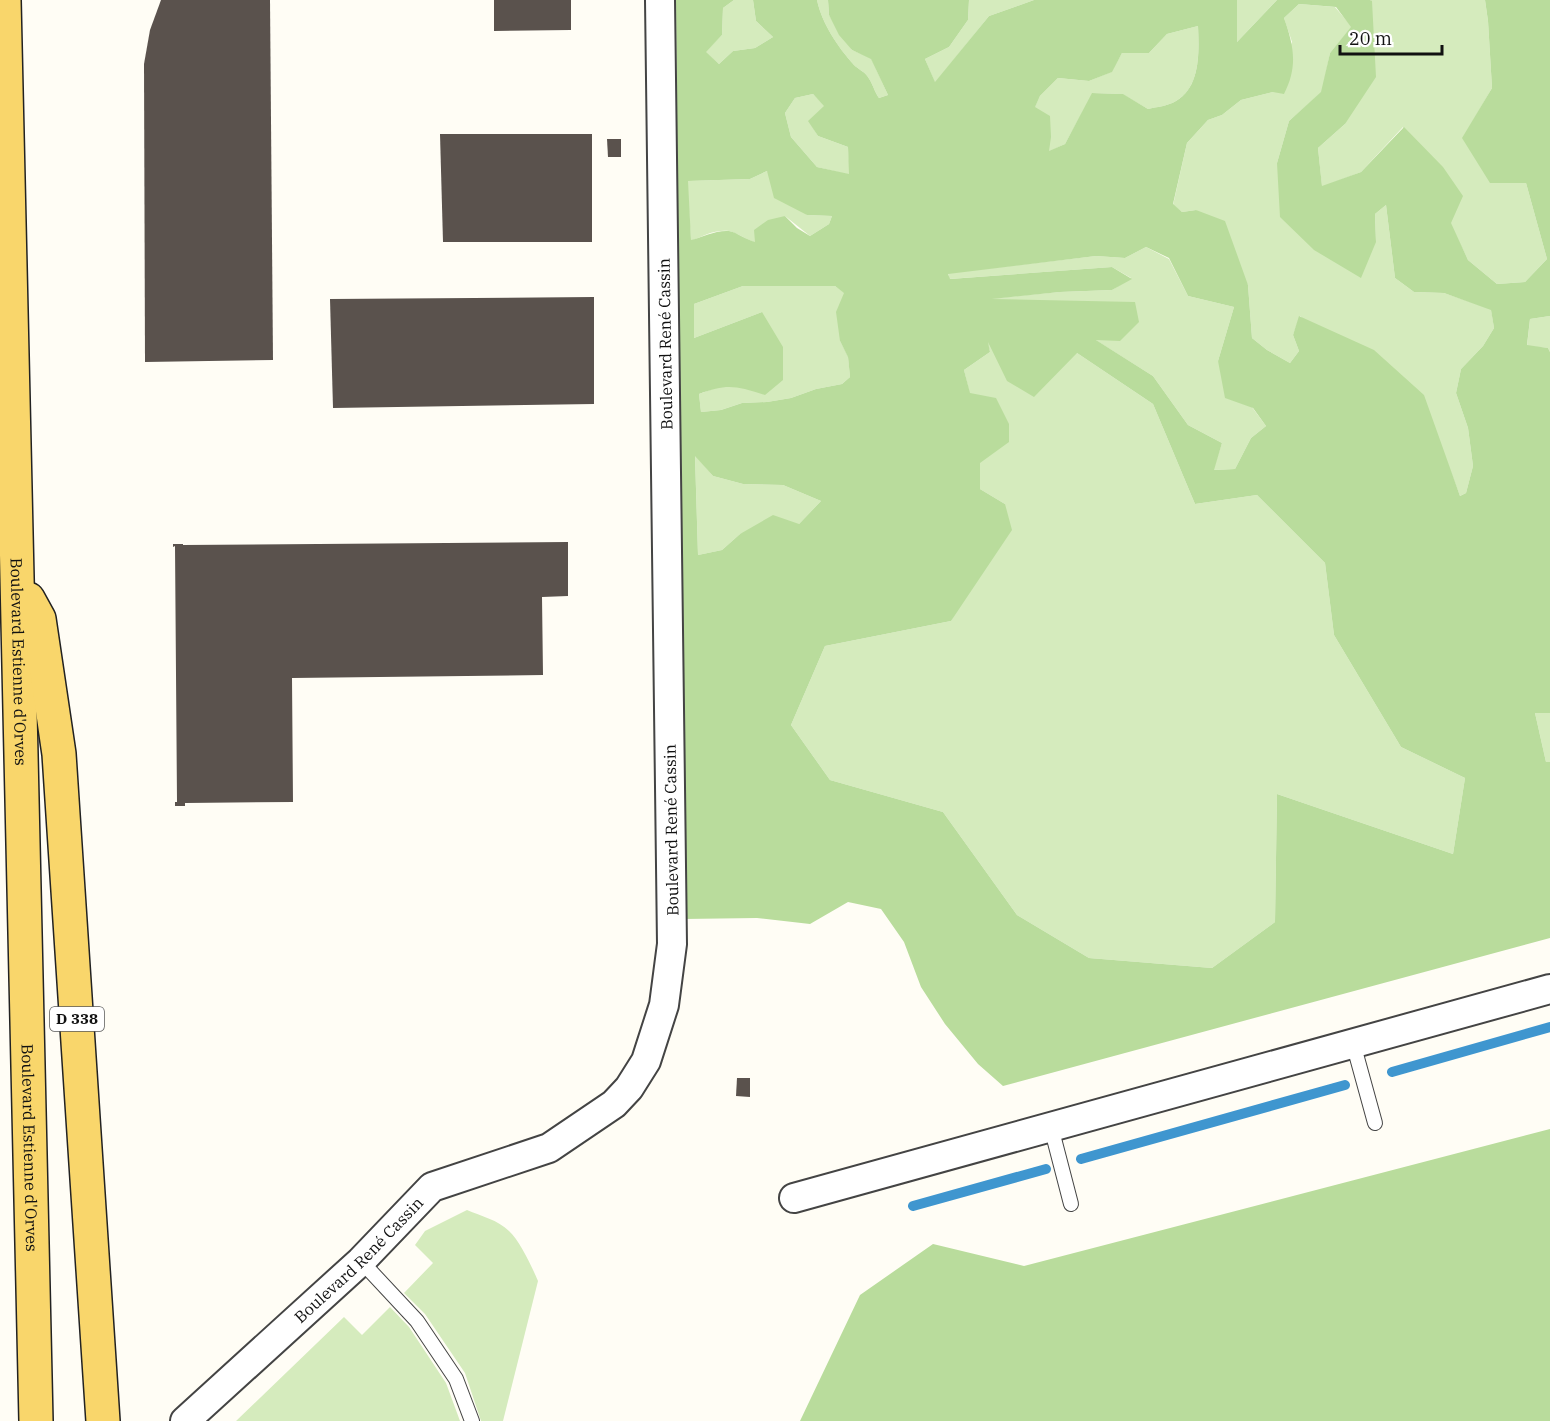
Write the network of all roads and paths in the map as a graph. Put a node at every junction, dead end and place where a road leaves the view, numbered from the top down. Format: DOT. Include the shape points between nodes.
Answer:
graph roads {
  1 [pos="660,0"];
  2 [pos="5,8"];
  3 [pos="18,579"];
  4 [pos="1550,989"];
  5 [pos="1353,1043"];
  6 [pos="1375,1123"];
  7 [pos="1051,1127"];
  8 [pos="794,1198"];
  9 [pos="1071,1204"];
  10 [pos="361,1261"];
  11 [pos="36,1421"];
  12 [pos="103,1421"];
  13 [pos="185,1421"];
  14 [pos="472,1421"];
  1 -- 10 [label="street, Boulevard René Cassin" via="672,944 664,1005 646,1061 614,1104 549,1148 432,1187"];
  2 -- 3 [label="main road, Boulevard Estienne d'Orves / D 338"];
  3 -- 11 [label="main road, Boulevard Estienne d'Orves / D 338"];
  3 -- 12 [label="main road, D 338" via="39,619 59,754"];
  4 -- 5 [label="street"];
  5 -- 6 [label="lane"];
  5 -- 7 [label="street"];
  7 -- 8 [label="street"];
  7 -- 9 [label="lane"];
  10 -- 13 [label="street, Boulevard René Cassin"];
  10 -- 14 [label="lane" via="417,1321 456,1378"];
}
